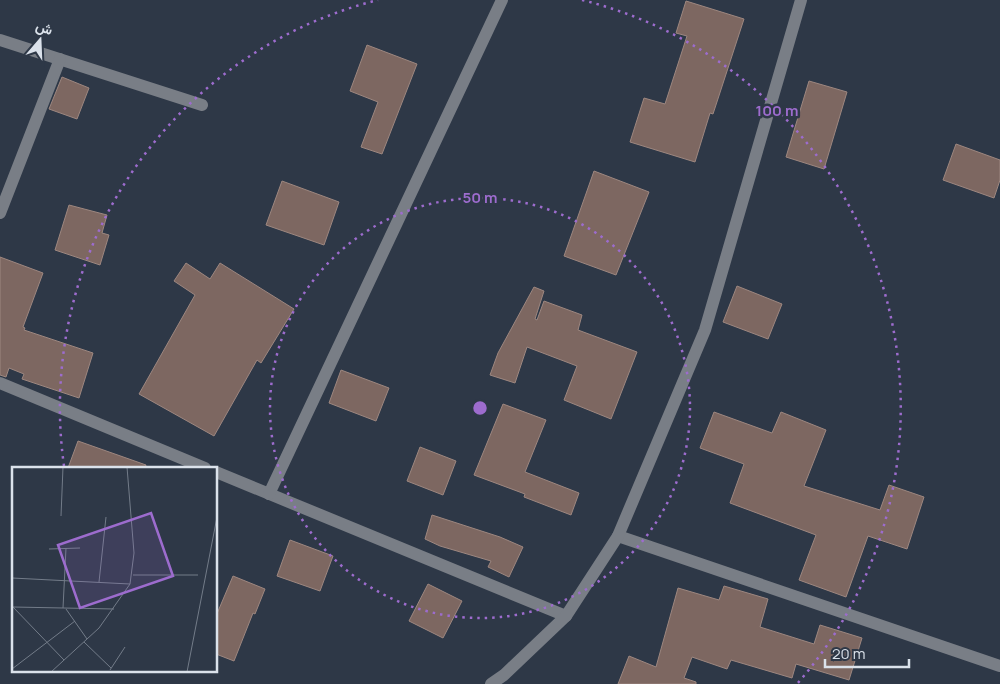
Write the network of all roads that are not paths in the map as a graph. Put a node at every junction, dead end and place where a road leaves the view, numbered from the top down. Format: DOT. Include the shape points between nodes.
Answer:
graph roads {
  1 [pos="502,0"];
  2 [pos="802,0"];
  3 [pos="0,40"];
  4 [pos="60,59"];
  5 [pos="202,105"];
  6 [pos="0,214"];
  7 [pos="0,384"];
  8 [pos="203,467"];
  9 [pos="218,473"];
  10 [pos="269,494"];
  11 [pos="618,536"];
  12 [pos="566,616"];
  13 [pos="1000,666"];
  14 [pos="491,684"];
  1 -- 10 [label="street"];
  2 -- 11 [label="street" via="705,330"];
  3 -- 4 [label="street"];
  4 -- 5 [label="street"];
  4 -- 6 [label="street"];
  7 -- 8 [label="street"];
  9 -- 10 [label="street"];
  10 -- 12 [label="street"];
  11 -- 12 [label="street"];
  11 -- 13 [label="street"];
  12 -- 14 [label="street"];
}
